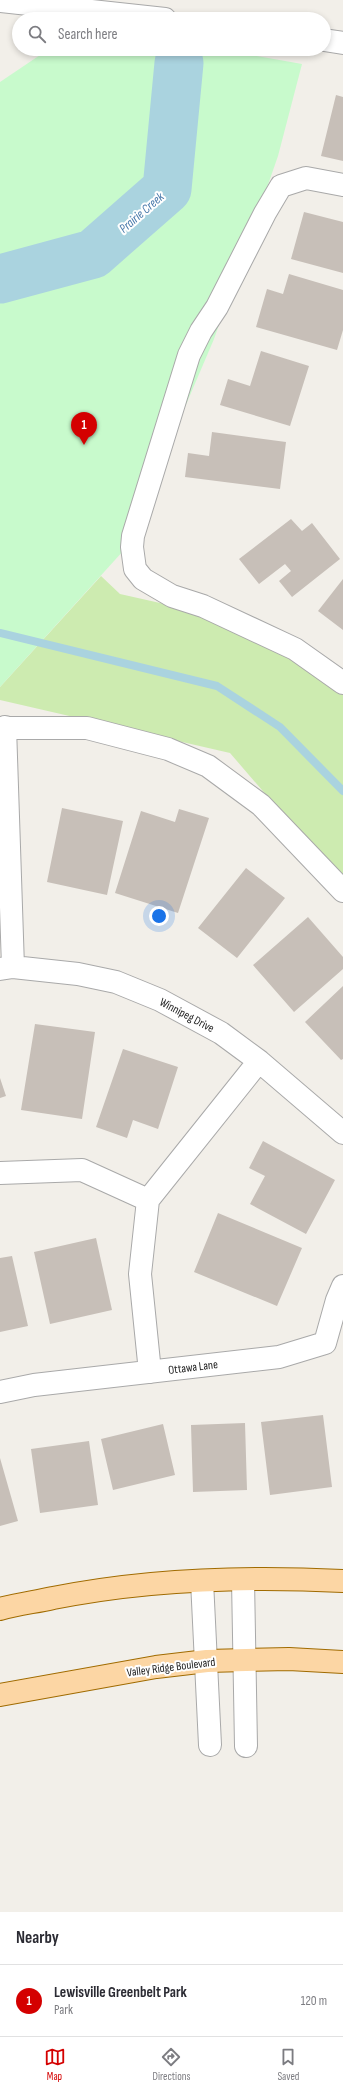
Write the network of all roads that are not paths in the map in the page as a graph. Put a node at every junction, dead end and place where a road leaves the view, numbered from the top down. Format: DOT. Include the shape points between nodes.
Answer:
graph roads {
  1 [pos="0,1"];
  2 [pos="101,12"];
  3 [pos="331,41"];
  4 [pos="343,43"];
  5 [pos="343,185"];
  6 [pos="343,683"];
  7 [pos="2,728"];
  8 [pos="343,891"];
  9 [pos="6,968"];
  10 [pos="259,1061"];
  11 [pos="343,1133"];
  12 [pos="0,1173"];
  13 [pos="148,1200"];
  14 [pos="343,1286"];
  15 [pos="150,1372"];
  16 [pos="0,1392"];
  17 [pos="243,1580"];
  18 [pos="202,1581"];
  19 [pos="343,1581"];
  20 [pos="0,1609"];
  21 [pos="207,1661"];
  22 [pos="245,1661"];
  23 [pos="343,1662"];
  24 [pos="0,1695"];
  25 [pos="210,1745"];
  26 [pos="246,1746"];
  1 -- 2 [label="street"];
  3 -- 4 [label="street"];
  5 -- 6 [label="street" via="306,178 281,186 265,213 217,307 189,355 133,536 132,547 135,569 143,579 172,596 202,606 295,649"];
  7 -- 8 [label="street" via="87,728 168,749 208,766 261,805"];
  7 -- 9 [label="street"];
  9 -- 10 [label="street, Winnipeg Drive" via="71,973 116,982 160,1000 214,1029"];
  10 -- 11 [label="street, Winnipeg Drive"];
  10 -- 13 [label="street"];
  12 -- 13 [label="street" via="82,1170"];
  13 -- 15 [label="street" via="140,1274"];
  14 -- 15 [label="street, Ottawa Lane" via="325,1343 279,1357"];
  15 -- 16 [label="street, Ottawa Lane" via="34,1385"];
  17 -- 18 [label="main road"];
  17 -- 19 [label="main road"];
  17 -- 22 [label="street"];
  18 -- 20 [label="main road" via="90,1591"];
  18 -- 21 [label="street"];
  21 -- 22 [label="main road, Valley Ridge Boulevard"];
  21 -- 24 [label="main road, Valley Ridge Boulevard" via="156,1667"];
  21 -- 25 [label="street"];
  22 -- 23 [label="main road, Valley Ridge Boulevard"];
  22 -- 26 [label="street"];
}
